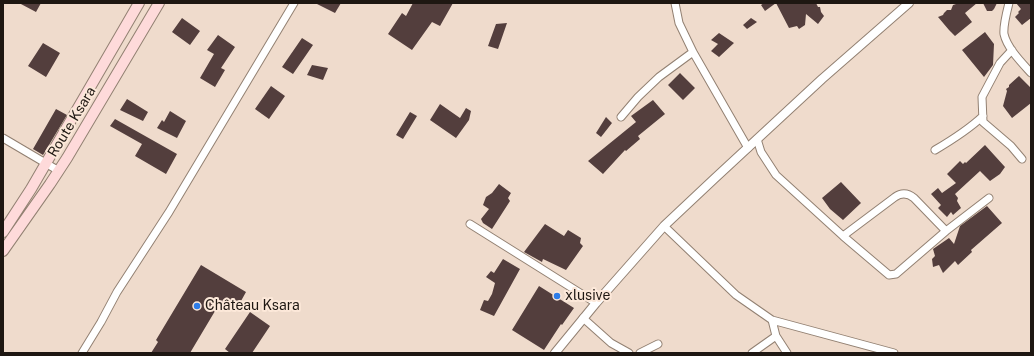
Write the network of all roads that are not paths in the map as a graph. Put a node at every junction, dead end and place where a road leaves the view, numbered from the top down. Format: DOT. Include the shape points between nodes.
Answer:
graph roads {
  1 [pos="139,3"];
  2 [pos="159,3"];
  3 [pos="294,3"];
  4 [pos="675,3"];
  5 [pos="909,3"];
  6 [pos="1009,3"];
  7 [pos="1012,50"];
  8 [pos="693,52"];
  9 [pos="1031,73"];
  10 [pos="983,116"];
  11 [pos="621,117"];
  12 [pos="3,138"];
  13 [pos="757,139"];
  14 [pos="748,148"];
  15 [pos="935,150"];
  16 [pos="1022,159"];
  17 [pos="46,163"];
  18 [pos="59,171"];
  19 [pos="989,198"];
  20 [pos="470,224"];
  21 [pos="664,226"];
  22 [pos="4,231"];
  23 [pos="946,232"];
  24 [pos="14,235"];
  25 [pos="844,236"];
  26 [pos="3,250"];
  27 [pos="596,304"];
  28 [pos="584,318"];
  29 [pos="772,320"];
  30 [pos="776,336"];
  31 [pos="658,344"];
  32 [pos="82,353"];
  33 [pos="555,353"];
  34 [pos="629,353"];
  35 [pos="640,353"];
  36 [pos="752,353"];
  37 [pos="787,353"];
  38 [pos="894,353"];
  1 -- 17 [label="main road, Route Ksara"];
  2 -- 18 [label="main road, Route Ksara"];
  3 -- 32 [label="street"];
  4 -- 8 [label="street" via="680,24"];
  5 -- 13 [label="street"];
  6 -- 7 [label="street" via="1004,34"];
  7 -- 9 [label="street"];
  7 -- 10 [label="street" via="1000,63 982,98"];
  8 -- 11 [label="street" via="659,77"];
  8 -- 14 [label="street"];
  10 -- 15 [label="street" via="970,128"];
  10 -- 16 [label="street" via="983,122"];
  12 -- 17 [label="street"];
  13 -- 14 [label="street"];
  13 -- 25 [label="street" via="761,152 776,175"];
  14 -- 21 [label="street"];
  17 -- 18 [label="street"];
  17 -- 22 [label="main road, Route Ksara"];
  18 -- 24 [label="main road, Route Ksara"];
  19 -- 23 [label="street"];
  20 -- 27 [label="street"];
  21 -- 27 [label="street"];
  21 -- 29 [label="street" via="736,295"];
  22 -- 24 [label="main road"];
  23 -- 25 [label="street" via="896,274 889,275"];
  23 -- 25 [label="street" via="914,198 902,193"];
  24 -- 26 [label="main road, Route Ksara"];
  27 -- 28 [label="street"];
  28 -- 33 [label="street"];
  28 -- 34 [label="street" via="611,343"];
  29 -- 30 [label="street"];
  29 -- 38 [label="street"];
  30 -- 36 [label="street"];
  30 -- 37 [label="street"];
  31 -- 35 [label="street"];
}
